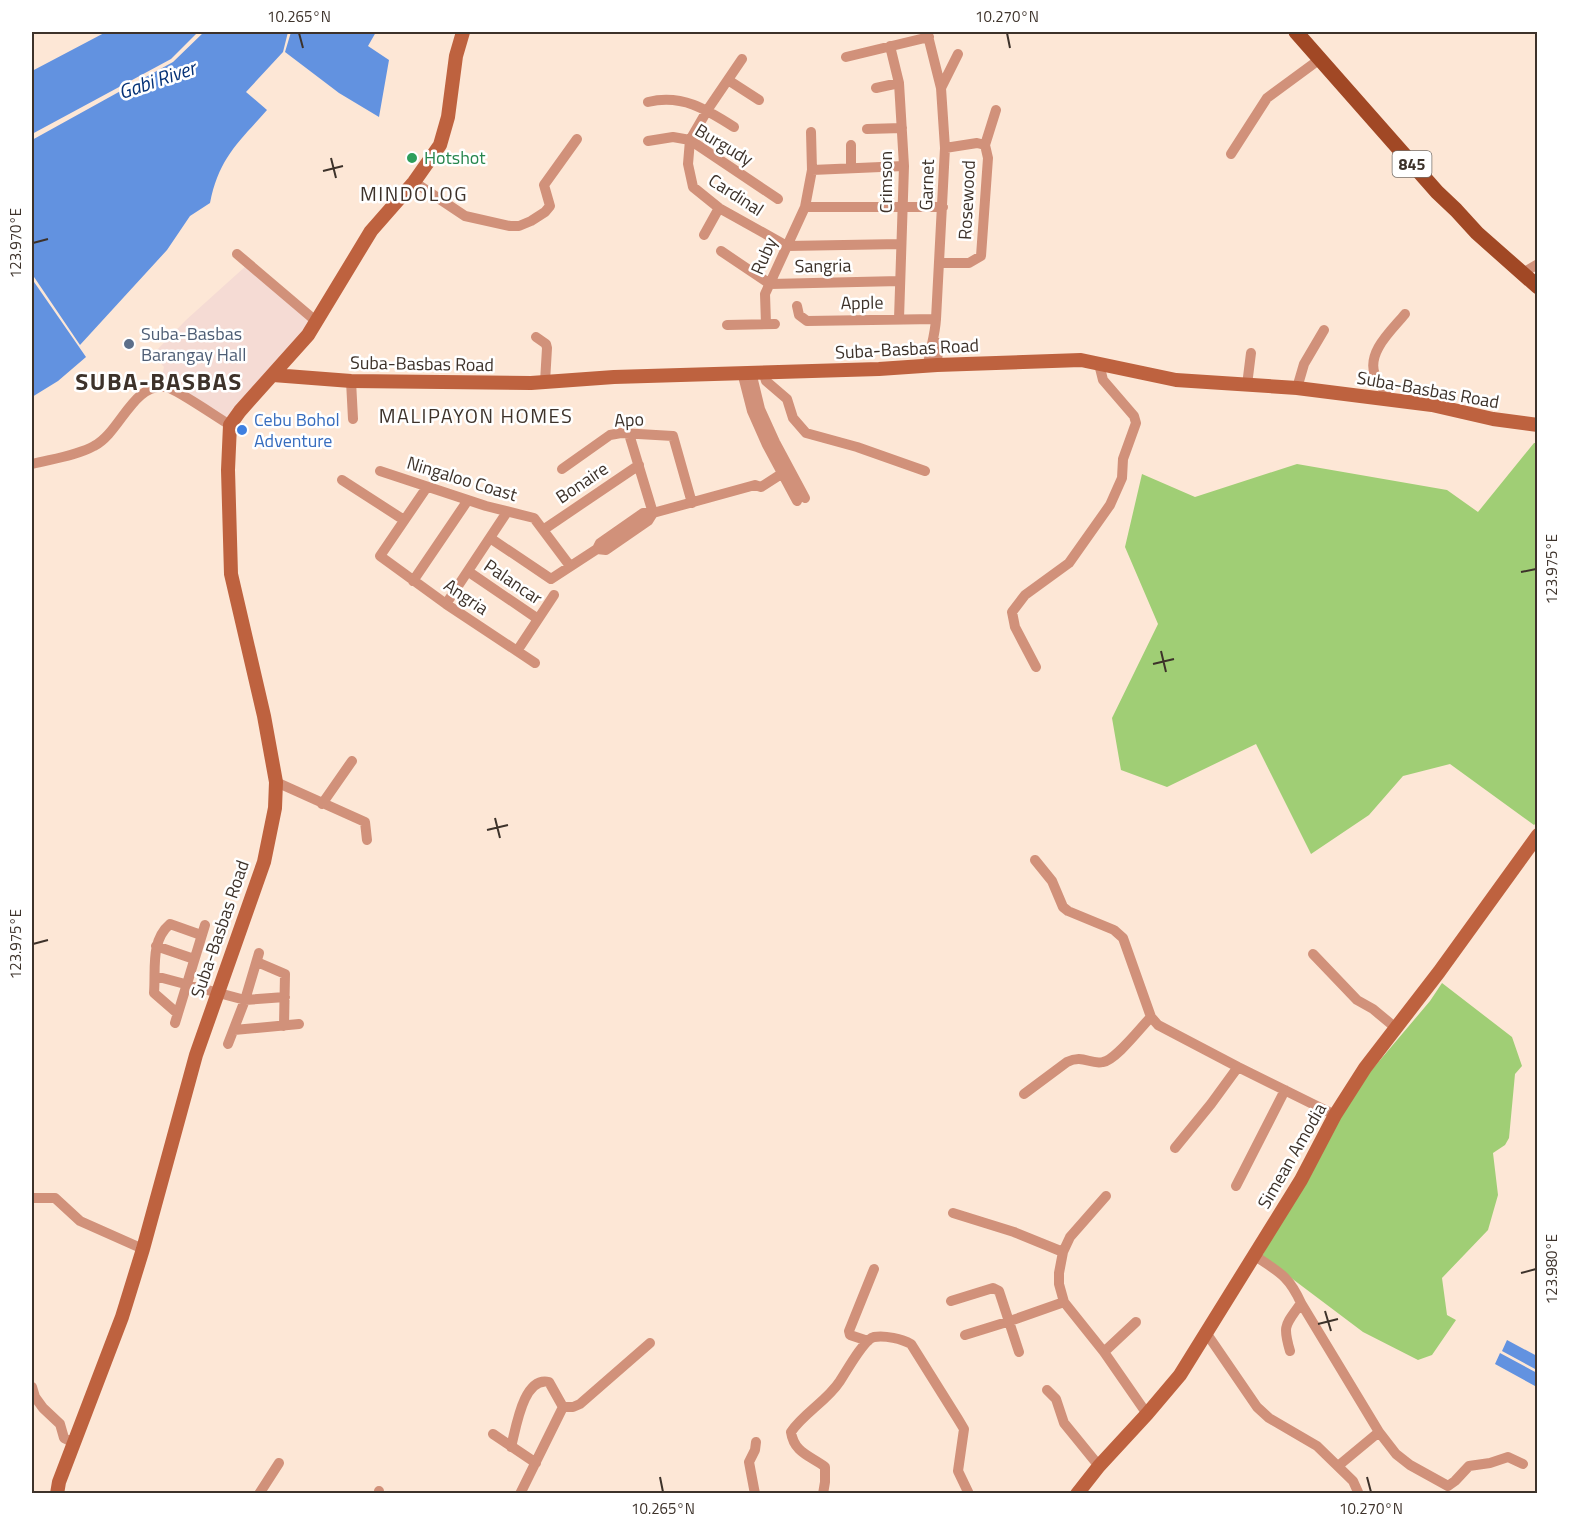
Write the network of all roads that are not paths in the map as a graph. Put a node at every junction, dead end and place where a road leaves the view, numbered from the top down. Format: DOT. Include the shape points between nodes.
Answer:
graph roads {
  1 [pos="463,32"];
  2 [pos="1296,32"];
  3 [pos="928,34"];
  4 [pos="890,46"];
  5 [pos="958,54"];
  6 [pos="846,57"];
  7 [pos="742,59"];
  8 [pos="1320,59"];
  9 [pos="728,81"];
  10 [pos="899,83"];
  11 [pos="876,88"];
  12 [pos="941,88"];
  13 [pos="759,100"];
  14 [pos="648,102"];
  15 [pos="708,109"];
  16 [pos="996,110"];
  17 [pos="734,127"];
  18 [pos="902,128"];
  19 [pos="867,129"];
  20 [pos="812,132"];
  21 [pos="577,139"];
  22 [pos="690,140"];
  23 [pos="648,141"];
  24 [pos="851,145"];
  25 [pos="985,145"];
  26 [pos="945,148"];
  27 [pos="1232,154"];
  28 [pos="904,166"];
  29 [pos="851,168"];
  30 [pos="812,170"];
  31 [pos="414,182"];
  32 [pos="778,199"];
  33 [pos="903,206"];
  34 [pos="805,207"];
  35 [pos="943,207"];
  36 [pos="719,208"];
  37 [pos="704,235"];
  38 [pos="902,244"];
  39 [pos="787,246"];
  40 [pos="721,251"];
  41 [pos="237,254"];
  42 [pos="940,262"];
  43 [pos="1538,264"];
  44 [pos="1521,274"];
  45 [pos="900,281"];
  46 [pos="770,284"];
  47 [pos="1538,287"];
  48 [pos="797,306"];
  49 [pos="1405,314"];
  50 [pos="899,319"];
  51 [pos="936,319"];
  52 [pos="317,322"];
  53 [pos="727,325"];
  54 [pos="1324,330"];
  55 [pos="536,337"];
  56 [pos="1251,353"];
  57 [pos="1099,364"];
  58 [pos="933,365"];
  59 [pos="752,372"];
  60 [pos="273,375"];
  61 [pos="351,381"];
  62 [pos="545,382"];
  63 [pos="1247,385"];
  64 [pos="1297,388"];
  65 [pos="1389,399"];
  66 [pos="353,419"];
  67 [pos="230,425"];
  68 [pos="1538,425"];
  69 [pos="629,435"];
  70 [pos="32,464"];
  71 [pos="639,465"];
  72 [pos="562,469"];
  73 [pos="380,471"];
  74 [pos="925,471"];
  75 [pos="781,474"];
  76 [pos="342,480"];
  77 [pos="427,487"];
  78 [pos="801,499"];
  79 [pos="468,500"];
  80 [pos="692,503"];
  81 [pos="507,512"];
  82 [pos="653,513"];
  83 [pos="404,520"];
  84 [pos="543,530"];
  85 [pos="490,538"];
  86 [pos="570,566"];
  87 [pos="469,572"];
  88 [pos="413,580"];
  89 [pos="554,595"];
  90 [pos="446,604"];
  91 [pos="538,619"];
  92 [pos="517,651"];
  93 [pos="535,663"];
  94 [pos="1036,667"];
  95 [pos="352,761"];
  96 [pos="276,782"];
  97 [pos="322,804"];
  98 [pos="1538,835"];
  99 [pos="367,840"];
  100 [pos="1035,860"];
  101 [pos="156,946"];
  102 [pos="1313,954"];
  103 [pos="195,959"];
  104 [pos="155,976"];
  105 [pos="186,986"];
  106 [pos="216,994"];
  107 [pos="285,997"];
  108 [pos="245,1000"];
  109 [pos="1151,1017"];
  110 [pos="299,1024"];
  111 [pos="284,1026"];
  112 [pos="1397,1029"];
  113 [pos="234,1030"];
  114 [pos="228,1044"];
  115 [pos="1238,1067"];
  116 [pos="1285,1090"];
  117 [pos="1024,1094"];
  118 [pos="1335,1115"];
  119 [pos="1175,1148"];
  120 [pos="1236,1186"];
  121 [pos="1106,1196"];
  122 [pos="32,1198"];
  123 [pos="953,1213"];
  124 [pos="143,1250"];
  125 [pos="1063,1252"];
  126 [pos="1255,1256"];
  127 [pos="874,1269"];
  128 [pos="951,1301"];
  129 [pos="1064,1302"];
  130 [pos="1301,1303"];
  131 [pos="1010,1321"];
  132 [pos="1136,1322"];
  133 [pos="1207,1334"];
  134 [pos="965,1335"];
  135 [pos="868,1341"];
  136 [pos="650,1343"];
  137 [pos="1290,1351"];
  138 [pos="1019,1352"];
  139 [pos="1104,1352"];
  140 [pos="32,1387"];
  141 [pos="1047,1390"];
  142 [pos="563,1407"];
  143 [pos="1147,1414"];
  144 [pos="1379,1432"];
  145 [pos="493,1434"];
  146 [pos="756,1442"];
  147 [pos="74,1443"];
  148 [pos="511,1447"];
  149 [pos="279,1463"];
  150 [pos="536,1463"];
  151 [pos="1523,1464"];
  152 [pos="1099,1466"];
  153 [pos="1338,1466"];
  154 [pos="1358,1492"];
  155 [pos="57,1494"];
  156 [pos="259,1494"];
  157 [pos="520,1494"];
  158 [pos="755,1494"];
  159 [pos="823,1494"];
  160 [pos="969,1494"];
  161 [pos="1077,1494"];
  1 -- 31 [label="street" via="444,135"];
  2 -- 8 [label="main road, 845"];
  3 -- 4 [label="street"];
  3 -- 12 [label="street, Garnet"];
  4 -- 6 [label="street"];
  4 -- 10 [label="street, Crimson"];
  5 -- 12 [label="street"];
  7 -- 9 [label="street, Cardinal"];
  8 -- 27 [label="street" via="1267,98"];
  8 -- 44 [label="main road, 845" via="1437,192"];
  9 -- 13 [label="street"];
  9 -- 15 [label="street, Cardinal"];
  10 -- 11 [label="street"];
  10 -- 18 [label="street, Crimson"];
  12 -- 26 [label="street, Garnet"];
  14 -- 15 [label="street" via="670,99"];
  15 -- 17 [label="street"];
  15 -- 22 [label="street, Cardinal"];
  16 -- 25 [label="street"];
  18 -- 19 [label="street"];
  18 -- 28 [label="street, Crimson"];
  20 -- 30 [label="street, Ruby"];
  21 -- 31 [label="street" via="544,185 550,206 519,226 465,216"];
  22 -- 23 [label="street, Burgudy" via="673,137"];
  22 -- 32 [label="street, Burgudy"];
  22 -- 36 [label="street, Cardinal" via="688,164 693,187"];
  24 -- 29 [label="street"];
  25 -- 26 [label="street, Rosewood"];
  25 -- 42 [label="street, Rosewood" via="988,158 981,256 969,263"];
  26 -- 35 [label="street, Garnet"];
  28 -- 29 [label="street"];
  28 -- 33 [label="street, Crimson"];
  29 -- 30 [label="street"];
  30 -- 34 [label="street, Ruby"];
  31 -- 52 [label="street" via="371,231"];
  33 -- 34 [label="street"];
  33 -- 35 [label="street"];
  33 -- 38 [label="street, Crimson"];
  34 -- 39 [label="street, Ruby"];
  35 -- 42 [label="street, Garnet"];
  36 -- 37 [label="street"];
  36 -- 39 [label="street, Cardinal"];
  38 -- 39 [label="street"];
  38 -- 45 [label="street, Crimson"];
  39 -- 46 [label="street, Ruby"];
  40 -- 46 [label="street, Sangria"];
  41 -- 52 [label="street"];
  42 -- 51 [label="street, Garnet"];
  43 -- 44 [label="street"];
  44 -- 47 [label="main road, 845"];
  45 -- 46 [label="street, Sangria"];
  45 -- 50 [label="street, Crimson"];
  46 -- 53 [label="street, Ruby" via="765,294 771,324"];
  48 -- 50 [label="street, Apple" via="799,315 807,321"];
  49 -- 65 [label="street" via="1377,350 1374,364 1374,373"];
  50 -- 51 [label="street, Apple"];
  51 -- 58 [label="street, Garnet" via="931,346"];
  52 -- 60 [label="street"];
  54 -- 64 [label="street" via="1304,364"];
  55 -- 62 [label="street" via="547,348"];
  56 -- 63 [label="street"];
  57 -- 58 [label="street, Suba-Basbas Road" via="1081,360"];
  57 -- 63 [label="street, Suba-Basbas Road" via="1176,380"];
  57 -- 94 [label="street" via="1103,380 1136,423 1123,459 1122,478 1110,505 1070,562 1025,594 1012,612 1015,627"];
  58 -- 59 [label="street, Suba-Basbas Road"];
  59 -- 62 [label="street, Suba-Basbas Road"];
  59 -- 74 [label="street" via="787,399 793,418 806,434"];
  59 -- 75 [label="street" via="752,411"];
  60 -- 61 [label="street, Suba-Basbas Road"];
  60 -- 67 [label="street"];
  61 -- 62 [label="street, Suba-Basbas Road"];
  61 -- 66 [label="street"];
  63 -- 64 [label="street, Suba-Basbas Road"];
  64 -- 65 [label="street, Suba-Basbas Road"];
  65 -- 68 [label="street, Suba-Basbas Road"];
  67 -- 70 [label="street" via="170,388 152,388 94,446"];
  67 -- 96 [label="street, Suba-Basbas Road" via="231,574"];
  69 -- 71 [label="street"];
  69 -- 72 [label="street, Apo" via="610,435"];
  69 -- 80 [label="street, Apo" via="673,436"];
  71 -- 82 [label="street"];
  71 -- 84 [label="street, Bonaire"];
  73 -- 77 [label="street, Ningaloo Coast"];
  75 -- 78 [label="street"];
  75 -- 80 [label="street"];
  76 -- 83 [label="street"];
  77 -- 79 [label="street, Ningaloo Coast"];
  77 -- 83 [label="street"];
  79 -- 81 [label="street, Ningaloo Coast"];
  79 -- 88 [label="street"];
  80 -- 82 [label="street"];
  81 -- 84 [label="street, Ningaloo Coast" via="534,518"];
  81 -- 85 [label="street"];
  82 -- 86 [label="street" via="642,513"];
  83 -- 88 [label="street, Angria" via="380,556"];
  84 -- 86 [label="street"];
  85 -- 86 [label="street" via="550,579"];
  85 -- 87 [label="street"];
  87 -- 90 [label="street"];
  87 -- 91 [label="street, Palancar"];
  88 -- 90 [label="street, Angria"];
  89 -- 91 [label="street"];
  90 -- 92 [label="street, Angria"];
  91 -- 92 [label="street"];
  92 -- 93 [label="street, Angria"];
  95 -- 97 [label="street"];
  96 -- 97 [label="street"];
  96 -- 106 [label="street, Suba-Basbas Road" via="264,862"];
  97 -- 99 [label="street" via="365,822"];
  98 -- 112 [label="street, Simean Amodia"];
  100 -- 109 [label="street" via="1052,881 1063,907 1124,938"];
  101 -- 103 [label="street"];
  101 -- 103 [label="street" via="170,924 203,930"];
  101 -- 104 [label="street"];
  102 -- 112 [label="street" via="1357,1000"];
  103 -- 105 [label="street"];
  104 -- 105 [label="street"];
  104 -- 105 [label="street" via="154,993 176,1018"];
  105 -- 106 [label="street"];
  106 -- 108 [label="street"];
  106 -- 124 [label="street, Suba-Basbas Road"];
  107 -- 108 [label="street"];
  107 -- 108 [label="street" via="285,974 258,957"];
  107 -- 111 [label="street"];
  108 -- 113 [label="street"];
  109 -- 115 [label="street" via="1158,1025"];
  109 -- 117 [label="street" via="1111,1060 1102,1063 1075,1058"];
  110 -- 111 [label="street"];
  111 -- 113 [label="street"];
  112 -- 118 [label="street, Simean Amodia" via="1365,1068"];
  113 -- 114 [label="street"];
  115 -- 116 [label="street"];
  115 -- 119 [label="street"];
  116 -- 118 [label="street"];
  116 -- 120 [label="street"];
  118 -- 126 [label="street, Simean Amodia"];
  121 -- 125 [label="street" via="1070,1237"];
  122 -- 124 [label="street" via="55,1198 80,1221"];
  123 -- 125 [label="street"];
  124 -- 147 [label="street, Suba-Basbas Road"];
  125 -- 129 [label="street" via="1058,1278"];
  126 -- 130 [label="street" via="1283,1275"];
  126 -- 133 [label="street, Simean Amodia"];
  127 -- 135 [label="street" via="849,1331 850,1335"];
  128 -- 131 [label="street" via="993,1288 1002,1295"];
  129 -- 131 [label="street"];
  129 -- 139 [label="street"];
  130 -- 137 [label="street" via="1285,1326"];
  130 -- 144 [label="street"];
  131 -- 134 [label="street"];
  131 -- 138 [label="street"];
  132 -- 139 [label="street"];
  133 -- 143 [label="street, Simean Amodia"];
  133 -- 153 [label="street" via="1257,1407 1317,1446"];
  135 -- 159 [label="street" via="836,1387 791,1432 799,1450 825,1467"];
  135 -- 160 [label="street" via="875,1337 903,1340 915,1350 964,1429 958,1471"];
  136 -- 142 [label="street" via="580,1404"];
  139 -- 143 [label="street"];
  140 -- 147 [label="street" via="43,1408 60,1424 64,1438"];
  141 -- 152 [label="street" via="1056,1399 1067,1428"];
  142 -- 148 [label="street" via="549,1382 538,1382 525,1396"];
  142 -- 150 [label="street"];
  143 -- 152 [label="street, Simean Amodia"];
  144 -- 151 [label="street" via="1410,1466 1448,1486 1469,1466 1508,1457"];
  144 -- 153 [label="street"];
  145 -- 148 [label="street"];
  146 -- 158 [label="street" via="749,1462"];
  147 -- 155 [label="street, Suba-Basbas Road"];
  148 -- 150 [label="street"];
  149 -- 156 [label="street"];
  150 -- 157 [label="street"];
  152 -- 161 [label="street, Simean Amodia"];
  153 -- 154 [label="street"];
}
